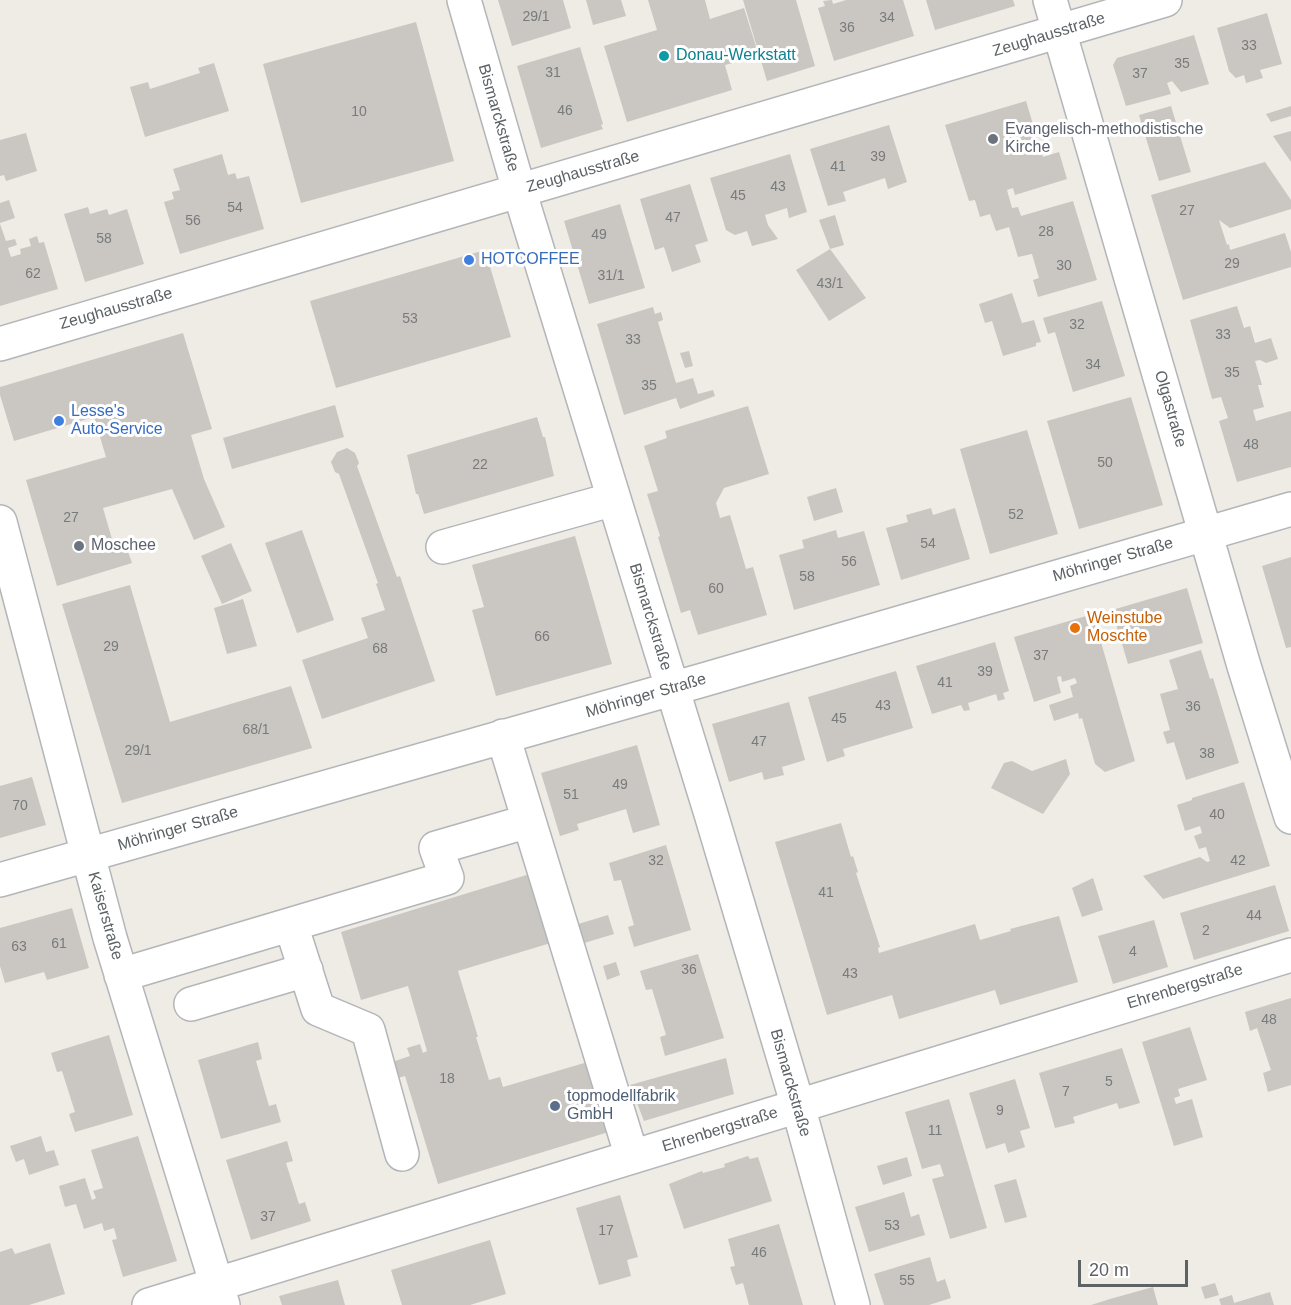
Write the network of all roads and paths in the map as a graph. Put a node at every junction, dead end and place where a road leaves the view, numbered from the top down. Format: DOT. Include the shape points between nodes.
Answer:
graph roads {
  1 [pos="464,0"];
  2 [pos="1050,0"];
  3 [pos="1165,0"];
  4 [pos="1059,32"];
  5 [pos="519,190"];
  6 [pos="0,344"];
  7 [pos="614,499"];
  8 [pos="1291,509"];
  9 [pos="0,522"];
  10 [pos="1206,533"];
  11 [pos="443,548"];
  12 [pos="672,688"];
  13 [pos="503,736"];
  14 [pos="1291,817"];
  15 [pos="529,821"];
  16 [pos="87,855"];
  17 [pos="0,880"];
  18 [pos="291,925"];
  19 [pos="1291,955"];
  20 [pos="306,970"];
  21 [pos="121,975"];
  22 [pos="191,1004"];
  23 [pos="798,1106"];
  24 [pos="402,1154"];
  25 [pos="632,1157"];
  26 [pos="220,1295"];
  27 [pos="149,1305"];
  28 [pos="853,1305"];
  1 -- 5 [label="street, Bismarckstraße"];
  2 -- 4 [label="street, Olgastraße"];
  3 -- 4 [label="street, Zeughausstraße"];
  4 -- 5 [label="street, Zeughausstraße"];
  4 -- 10 [label="street, Olgastraße"];
  5 -- 6 [label="street, Zeughausstraße"];
  5 -- 7 [label="street, Bismarckstraße"];
  7 -- 11 [label="street"];
  7 -- 12 [label="street, Bismarckstraße"];
  8 -- 10 [label="street, Möhringer Straße"];
  9 -- 16 [label="street, Kaiserstraße"];
  10 -- 12 [label="street, Möhringer Straße"];
  10 -- 14 [label="street, Olgastraße"];
  12 -- 13 [label="street, Möhringer Straße"];
  12 -- 23 [label="street, Bismarckstraße"];
  13 -- 15 [label="street"];
  13 -- 16 [label="street, Möhringer Straße"];
  15 -- 18 [label="street" via="436,848 447,878"];
  15 -- 25 [label="street"];
  16 -- 17 [label="street, Möhringer Straße"];
  16 -- 21 [label="street, Kaiserstraße"];
  18 -- 20 [label="street"];
  18 -- 21 [label="street"];
  19 -- 23 [label="street, Ehrenbergstraße"];
  20 -- 22 [label="street"];
  20 -- 24 [label="street" via="318,1009 368,1030"];
  21 -- 26 [label="street, Kaiserstraße"];
  23 -- 25 [label="street, Ehrenbergstraße"];
  23 -- 28 [label="street, Bismarckstraße"];
  25 -- 26 [label="street, Ehrenbergstraße"];
  26 -- 27 [label="street, Ehrenbergstraße"];
}
